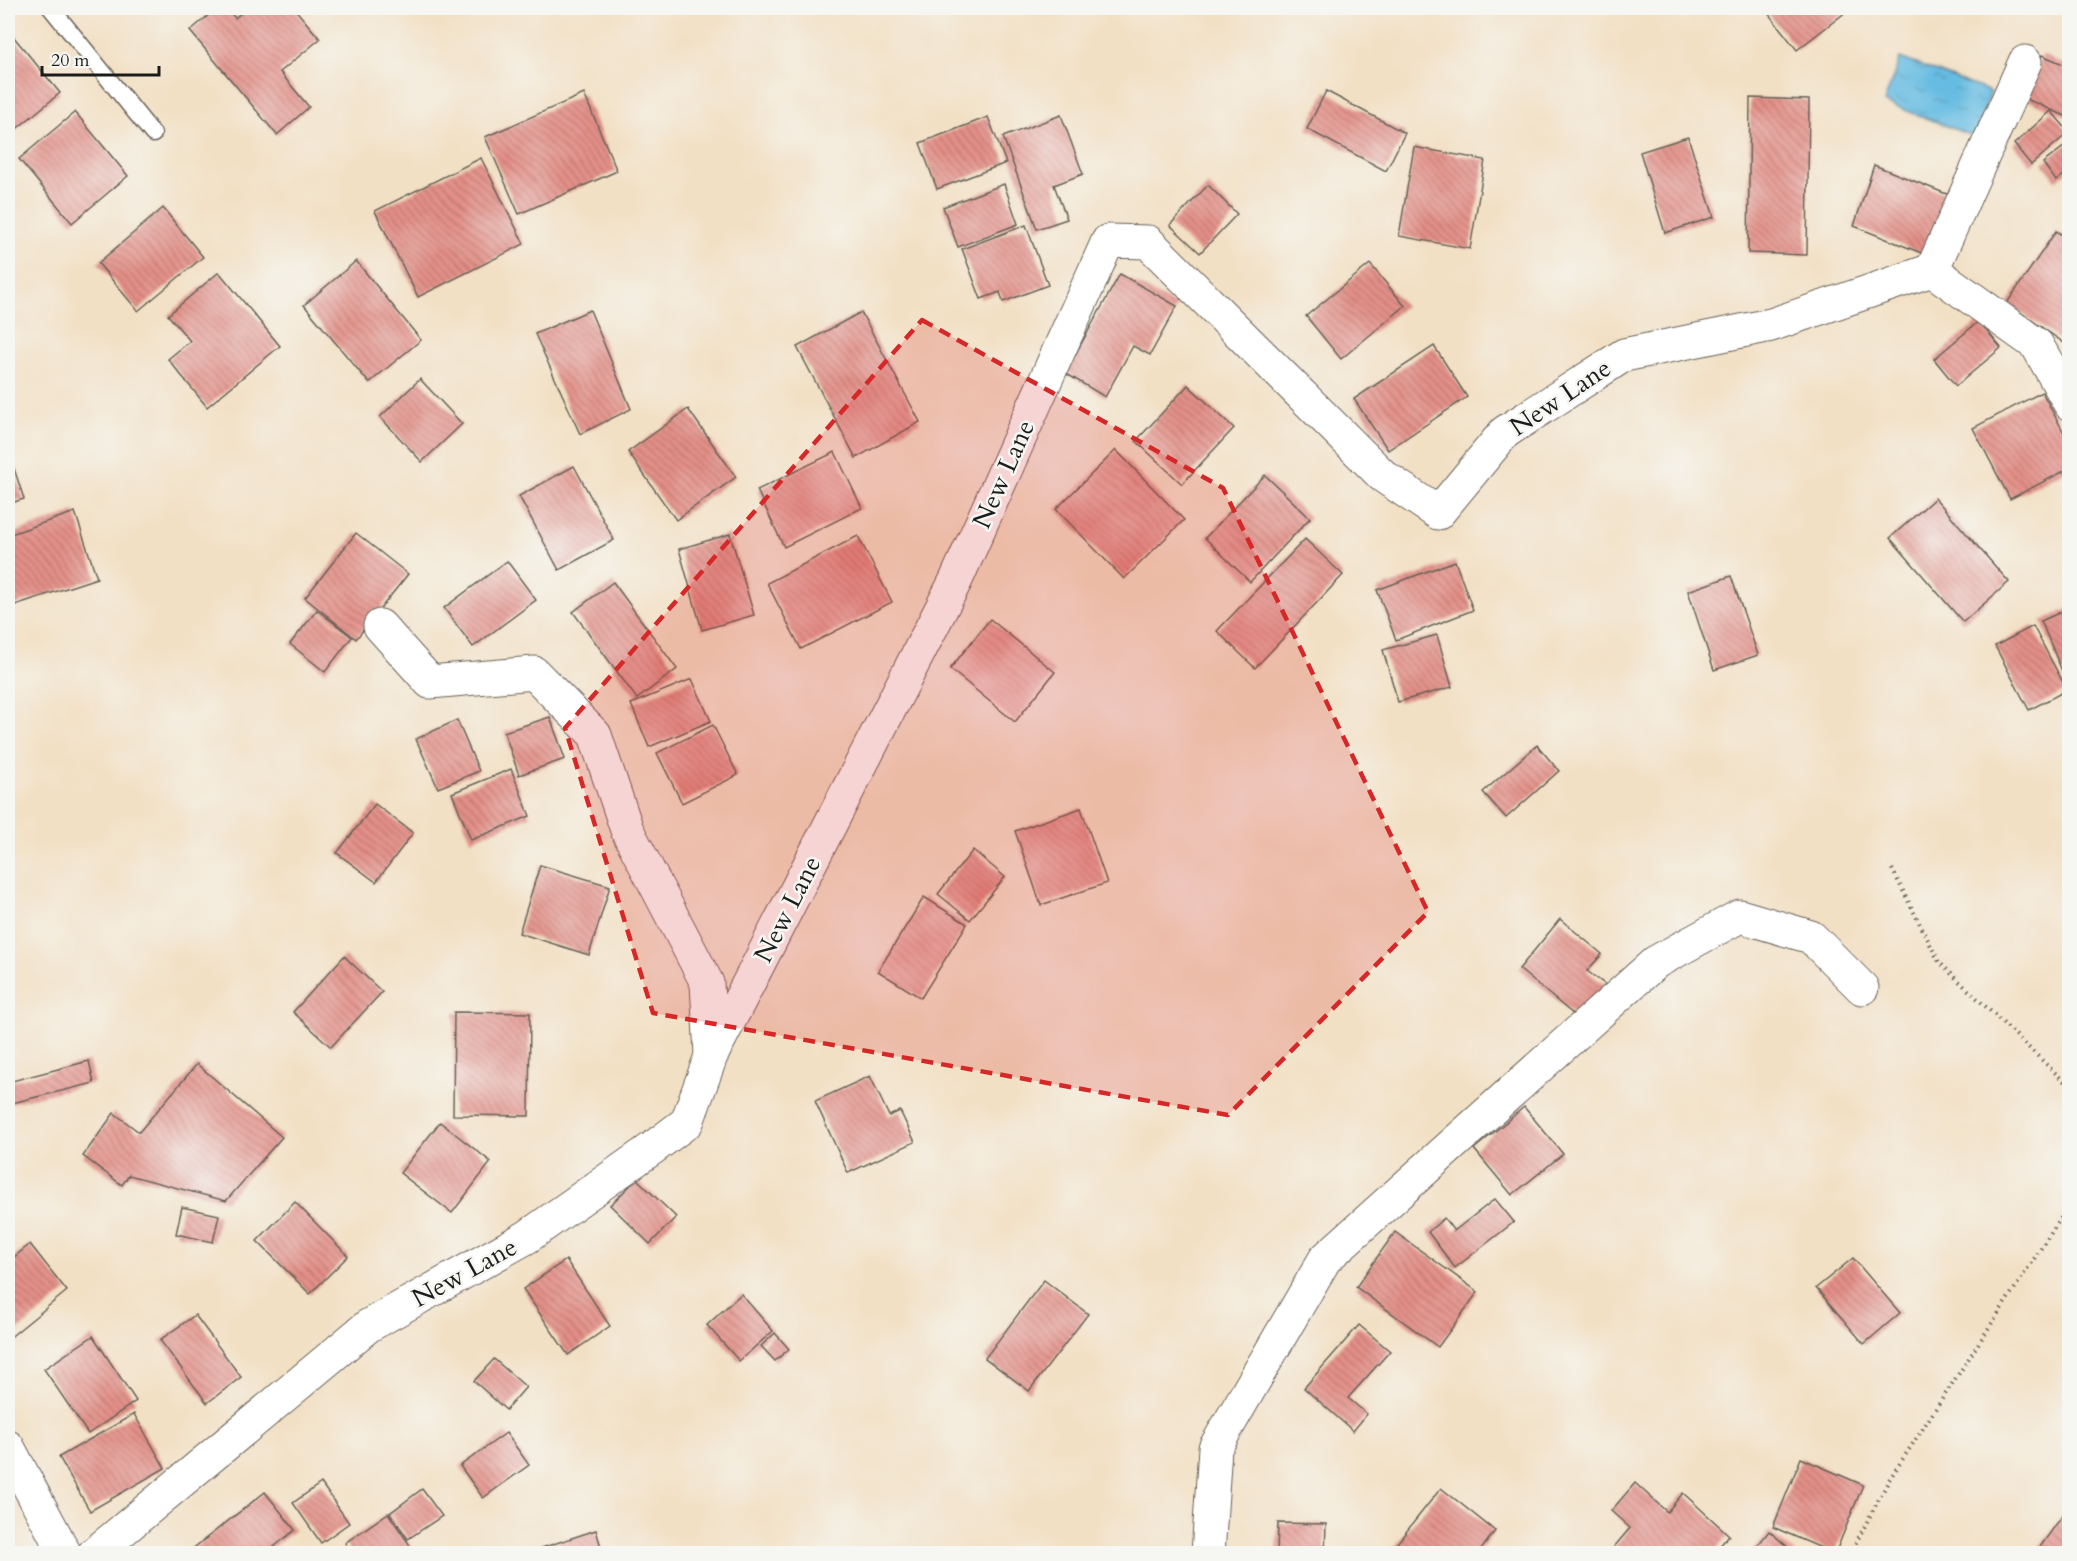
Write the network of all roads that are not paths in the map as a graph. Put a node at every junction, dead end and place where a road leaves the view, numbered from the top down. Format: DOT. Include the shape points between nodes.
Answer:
graph roads {
  1 [pos="51,8"];
  2 [pos="2025,62"];
  3 [pos="153,134"];
  4 [pos="1932,270"];
  5 [pos="2070,404"];
  6 [pos="380,626"];
  7 [pos="1862,988"];
  8 [pos="711,1056"];
  9 [pos="8,1447"];
  10 [pos="64,1554"];
  11 [pos="94,1554"];
  12 [pos="1208,1554"];
  1 -- 3 [label="lane"];
  2 -- 4 [label="street"];
  4 -- 5 [label="street" via="2037,345"];
  4 -- 8 [label="street, New Lane" via="1771,325 1624,356 1505,432 1438,513 1383,476 1148,242 1108,241 956,580"];
  6 -- 8 [label="street" via="430,682 534,673 595,735 627,830 707,983"];
  7 -- 12 [label="street" via="1811,937 1740,916 1656,962 1325,1259 1215,1448"];
  8 -- 11 [label="street, New Lane" via="687,1122 527,1236 368,1326"];
  9 -- 10 [label="street"];
}
